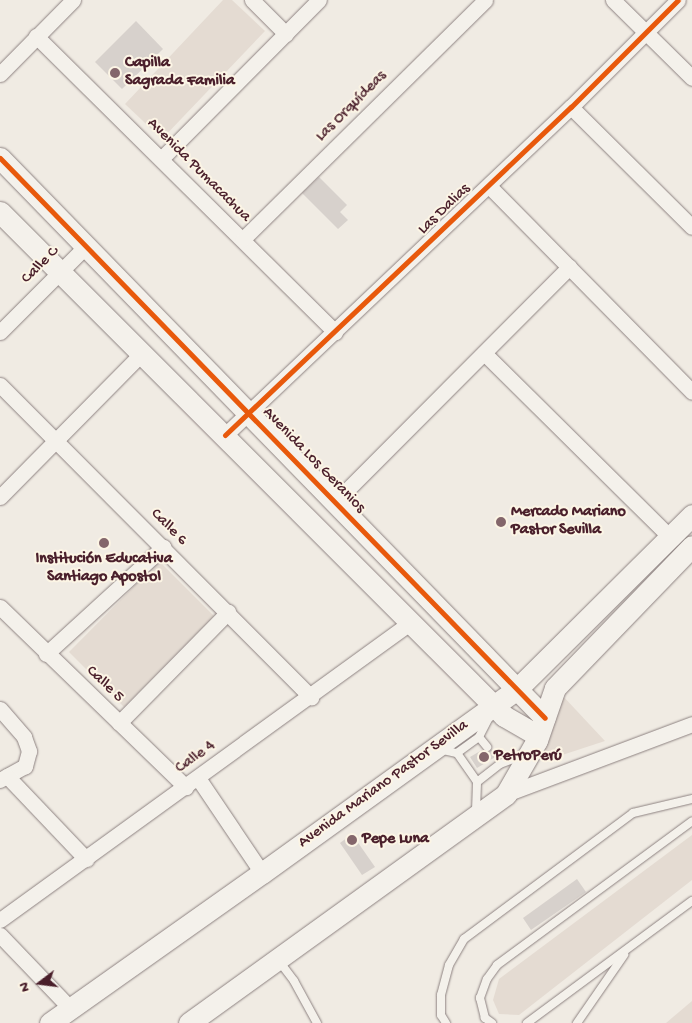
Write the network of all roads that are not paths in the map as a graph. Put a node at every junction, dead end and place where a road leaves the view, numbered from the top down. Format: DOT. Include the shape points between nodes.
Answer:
graph roads {
  1 [pos="72,0"];
  2 [pos="252,0"];
  3 [pos="319,0"];
  4 [pos="485,0"];
  5 [pos="613,0"];
  6 [pos="678,0"];
  7 [pos="646,32"];
  8 [pos="286,34"];
  9 [pos="36,36"];
  10 [pos="0,74"];
  11 [pos="692,78"];
  12 [pos="571,107"];
  13 [pos="0,158"];
  14 [pos="161,159"];
  15 [pos="489,186"];
  16 [pos="0,212"];
  17 [pos="692,227"];
  18 [pos="242,239"];
  19 [pos="86,246"];
  20 [pos="569,267"];
  21 [pos="61,272"];
  22 [pos="0,332"];
  23 [pos="335,332"];
  24 [pos="142,353"];
  25 [pos="484,353"];
  26 [pos="0,384"];
  27 [pos="692,392"];
  28 [pos="249,413"];
  29 [pos="225,435"];
  30 [pos="57,441"];
  31 [pos="0,497"];
  32 [pos="335,502"];
  33 [pos="692,515"];
  34 [pos="670,537"];
  35 [pos="692,546"];
  36 [pos="163,547"];
  37 [pos="0,607"];
  38 [pos="228,612"];
  39 [pos="411,622"];
  40 [pos="46,654"];
  41 [pos="488,659"];
  42 [pos="469,680"];
  43 [pos="518,689"];
  44 [pos="311,697"];
  45 [pos="494,706"];
  46 [pos="0,709"];
  47 [pos="119,723"];
  48 [pos="692,724"];
  49 [pos="538,736"];
  50 [pos="479,737"];
  51 [pos="487,747"];
  52 [pos="435,748"];
  53 [pos="457,753"];
  54 [pos="3,778"];
  55 [pos="198,778"];
  56 [pos="477,782"];
  57 [pos="186,787"];
  58 [pos="506,794"];
  59 [pos="692,799"];
  60 [pos="476,816"];
  61 [pos="692,821"];
  62 [pos="86,858"];
  63 [pos="262,874"];
  64 [pos="692,901"];
  65 [pos="0,920"];
  66 [pos="0,935"];
  67 [pos="629,948"];
  68 [pos="278,959"];
  69 [pos="70,1008"];
  70 [pos="50,1023"];
  71 [pos="189,1023"];
  72 [pos="317,1023"];
  73 [pos="446,1023"];
  74 [pos="492,1023"];
  75 [pos="527,1023"];
  76 [pos="577,1023"];
  1 -- 9 [label="street"];
  2 -- 8 [label="street"];
  3 -- 8 [label="street"];
  4 -- 18 [label="street, Las Orquídeas"];
  5 -- 7 [label="street"];
  6 -- 7 [label="street, Las Dalias"];
  7 -- 11 [label="street"];
  7 -- 12 [label="street, Las Dalias"];
  8 -- 14 [label="street"];
  9 -- 10 [label="street"];
  9 -- 14 [label="street, Avenida Pumacachua"];
  12 -- 15 [label="street, Las Dalias"];
  12 -- 17 [label="street"];
  13 -- 19 [label="street, Avenida Los Geranios"];
  14 -- 18 [label="street, Avenida Pumacachua"];
  15 -- 20 [label="street"];
  15 -- 23 [label="street, Las Dalias"];
  16 -- 21 [label="street"];
  18 -- 23 [label="street, Avenida Pumacachua"];
  19 -- 21 [label="street, Calle C"];
  19 -- 28 [label="street, Avenida Los Geranios"];
  20 -- 25 [label="street"];
  20 -- 27 [label="street"];
  21 -- 22 [label="street, Calle C"];
  21 -- 24 [label="street"];
  23 -- 28 [label="street, Las Dalias"];
  24 -- 29 [label="street"];
  24 -- 30 [label="street"];
  25 -- 32 [label="street"];
  25 -- 34 [label="street"];
  26 -- 30 [label="street, Calle 6"];
  28 -- 29 [label="street, Las Dalias"];
  28 -- 32 [label="street, Avenida Los Geranios"];
  29 -- 39 [label="street"];
  30 -- 31 [label="street"];
  30 -- 36 [label="street, Calle 6"];
  32 -- 41 [label="street, Avenida Los Geranios"];
  33 -- 34 [label="street, Avenida Mariano Pastor Sevilla"];
  34 -- 43 [label="street, Avenida Mariano Pastor Sevilla"];
  35 -- 49 [label="street" via="555,688"];
  36 -- 38 [label="street, Calle 6"];
  36 -- 40 [label="street"];
  37 -- 40 [label="street, Calle 5"];
  38 -- 44 [label="street, Calle 6"];
  38 -- 47 [label="street"];
  39 -- 42 [label="street"];
  39 -- 44 [label="street, Calle 4"];
  40 -- 47 [label="street, Calle 5"];
  41 -- 42 [label="street"];
  41 -- 43 [label="street, Avenida Los Geranios"];
  42 -- 45 [label="street"];
  43 -- 45 [label="street, Avenida Mariano Pastor Sevilla"];
  43 -- 49 [label="street, Avenida Los Geranios"];
  44 -- 55 [label="street, Calle 4"];
  45 -- 49 [label="street" via="504,716"];
  45 -- 50 [label="lane"];
  45 -- 52 [label="street, Avenida Mariano Pastor Sevilla"];
  46 -- 54 [label="street" via="24,736 29,751 25,766"];
  47 -- 57 [label="street, Calle 5"];
  48 -- 58 [label="street"];
  49 -- 56 [label="lane" via="497,761"];
  49 -- 58 [label="street"];
  50 -- 51 [label="lane"];
  50 -- 53 [label="lane"];
  52 -- 53 [label="lane"];
  52 -- 63 [label="street, Avenida Mariano Pastor Sevilla"];
  53 -- 56 [label="lane"];
  54 -- 62 [label="street"];
  55 -- 57 [label="street, Calle 4"];
  55 -- 63 [label="street"];
  56 -- 60 [label="lane"];
  57 -- 62 [label="street, Calle 4"];
  58 -- 60 [label="street"];
  59 -- 73 [label="lane" via="633,813 464,939 449,965 441,995 441,1015"];
  60 -- 68 [label="street"];
  61 -- 74 [label="lane" via="496,965 480,998 485,1018"];
  62 -- 65 [label="street, Calle 4"];
  63 -- 69 [label="street, Avenida Mariano Pastor Sevilla"];
  64 -- 67 [label="lane"];
  66 -- 69 [label="street"];
  67 -- 75 [label="lane"];
  67 -- 76 [label="lane"];
  68 -- 71 [label="street"];
  68 -- 72 [label="lane"];
  69 -- 70 [label="street, Avenida Mariano Pastor Sevilla"];
}
